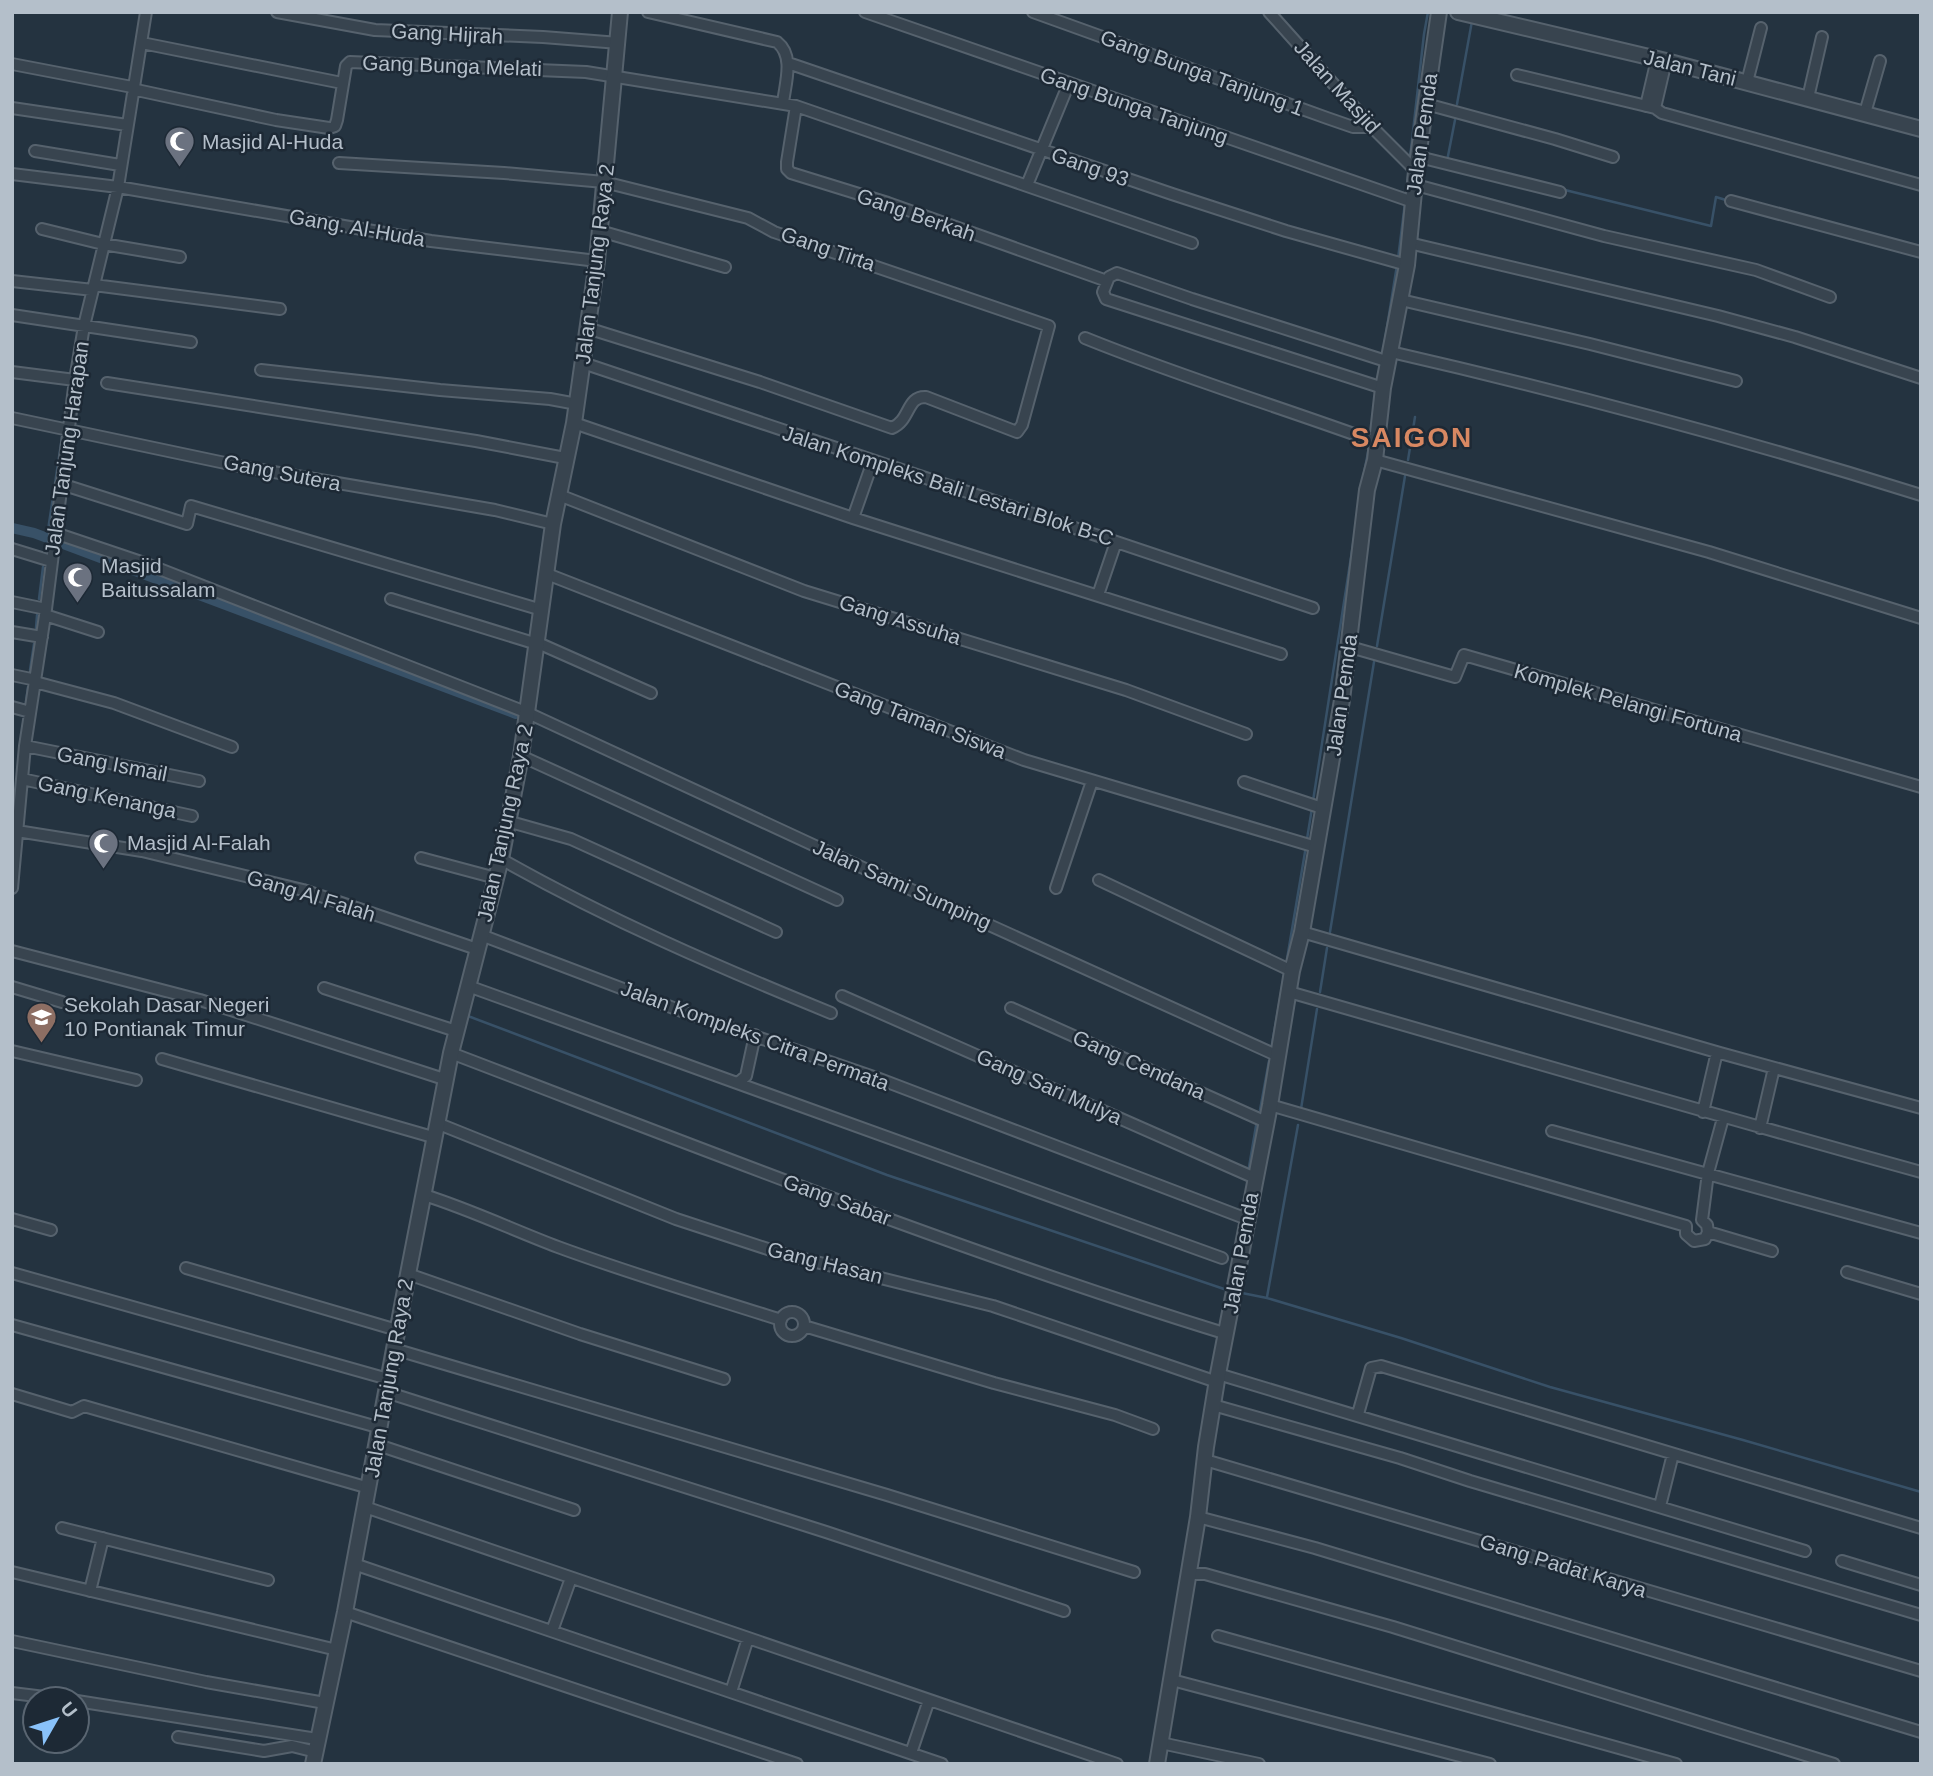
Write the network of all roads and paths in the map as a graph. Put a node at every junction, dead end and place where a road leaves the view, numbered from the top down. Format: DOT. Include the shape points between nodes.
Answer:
graph roads {
  1 [pos="146,12"];
  2 [pos="277,12"];
  3 [pos="621,12"];
  4 [pos="648,12"];
  5 [pos="865,12"];
  6 [pos="1033,12"];
  7 [pos="1269,12"];
  8 [pos="1439,12"];
  9 [pos="1458,12"];
  10 [pos="1761,28"];
  11 [pos="1822,37"];
  12 [pos="142,43"];
  13 [pos="619,43"];
  14 [pos="1661,60"];
  15 [pos="1880,61"];
  16 [pos="788,63"];
  17 [pos="12,64"];
  18 [pos="1517,75"];
  19 [pos="614,78"];
  20 [pos="1747,82"];
  21 [pos="342,83"];
  22 [pos="1069,83"];
  23 [pos="132,88"];
  24 [pos="1808,98"];
  25 [pos="782,103"];
  26 [pos="1426,104"];
  27 [pos="796,106"];
  28 [pos="1650,107"];
  29 [pos="12,108"];
  30 [pos="1865,113"];
  31 [pos="127,125"];
  32 [pos="1372,127"];
  33 [pos="1921,130"];
  34 [pos="1040,150"];
  35 [pos="35,151"];
  36 [pos="1613,157"];
  37 [pos="339,163"];
  38 [pos="120,165"];
  39 [pos="1414,169"];
  40 [pos="12,174"];
  41 [pos="604,182"];
  42 [pos="1027,185"];
  43 [pos="1921,185"];
  44 [pos="118,187"];
  45 [pos="1560,192"];
  46 [pos="1408,200"];
  47 [pos="1731,201"];
  48 [pos="42,229"];
  49 [pos="600,231"];
  50 [pos="1192,243"];
  51 [pos="1409,243"];
  52 [pos="103,244"];
  53 [pos="1921,252"];
  54 [pos="180,257"];
  55 [pos="597,261"];
  56 [pos="1400,263"];
  57 [pos="725,267"];
  58 [pos="12,281"];
  59 [pos="1107,281"];
  60 [pos="93,288"];
  61 [pos="1830,297"];
  62 [pos="1401,300"];
  63 [pos="280,309"];
  64 [pos="12,315"];
  65 [pos="85,326"];
  66 [pos="587,328"];
  67 [pos="1085,338"];
  68 [pos="191,342"];
  69 [pos="1386,358"];
  70 [pos="583,363"];
  71 [pos="261,370"];
  72 [pos="12,372"];
  73 [pos="1921,378"];
  74 [pos="75,380"];
  75 [pos="1736,381"];
  76 [pos="107,383"];
  77 [pos="1380,387"];
  78 [pos="577,404"];
  79 [pos="12,418"];
  80 [pos="574,423"];
  81 [pos="69,429"];
  82 [pos="1373,441"];
  83 [pos="565,458"];
  84 [pos="1375,460"];
  85 [pos="873,461"];
  86 [pos="61,484"];
  87 [pos="559,495"];
  88 [pos="1921,495"];
  89 [pos="853,518"];
  90 [pos="553,524"];
  91 [pos="54,534"];
  92 [pos="1116,542"];
  93 [pos="12,549"];
  94 [pos="52,560"];
  95 [pos="547,574"];
  96 [pos="1098,595"];
  97 [pos="391,598"];
  98 [pos="12,602"];
  99 [pos="1312,608"];
  100 [pos="542,610"];
  101 [pos="46,612"];
  102 [pos="1921,618"];
  103 [pos="12,632"];
  104 [pos="97,632"];
  105 [pos="42,637"];
  106 [pos="538,644"];
  107 [pos="1350,647"];
  108 [pos="1281,654"];
  109 [pos="12,675"];
  110 [pos="36,681"];
  111 [pos="651,693"];
  112 [pos="12,707"];
  113 [pos="30,712"];
  114 [pos="528,713"];
  115 [pos="1246,734"];
  116 [pos="12,740"];
  117 [pos="26,744"];
  118 [pos="232,747"];
  119 [pos="521,756"];
  120 [pos="22,779"];
  121 [pos="199,781"];
  122 [pos="1092,781"];
  123 [pos="1244,782"];
  124 [pos="1921,787"];
  125 [pos="1322,808"];
  126 [pos="192,816"];
  127 [pos="507,821"];
  128 [pos="16,828"];
  129 [pos="1308,845"];
  130 [pos="421,858"];
  131 [pos="501,859"];
  132 [pos="496,878"];
  133 [pos="1099,880"];
  134 [pos="12,887"];
  135 [pos="1056,888"];
  136 [pos="837,900"];
  137 [pos="776,932"];
  138 [pos="1302,932"];
  139 [pos="479,942"];
  140 [pos="12,951"];
  141 [pos="1292,971"];
  142 [pos="468,986"];
  143 [pos="12,987"];
  144 [pos="324,988"];
  145 [pos="1289,992"];
  146 [pos="842,996"];
  147 [pos="62,1002"];
  148 [pos="1011,1008"];
  149 [pos="831,1013"];
  150 [pos="456,1031"];
  151 [pos="755,1035"];
  152 [pos="12,1052"];
  153 [pos="1717,1052"];
  154 [pos="452,1053"];
  155 [pos="1276,1055"];
  156 [pos="162,1059"];
  157 [pos="1774,1068"];
  158 [pos="136,1080"];
  159 [pos="447,1080"];
  160 [pos="738,1083"];
  161 [pos="1270,1105"];
  162 [pos="1921,1108"];
  163 [pos="1703,1112"];
  164 [pos="1723,1118"];
  165 [pos="1266,1122"];
  166 [pos="1760,1128"];
  167 [pos="437,1131"];
  168 [pos="1552,1131"];
  169 [pos="1921,1172"];
  170 [pos="1708,1173"];
  171 [pos="1255,1178"];
  172 [pos="424,1195"];
  173 [pos="12,1219"];
  174 [pos="1247,1219"];
  175 [pos="1702,1220"];
  176 [pos="1686,1226"];
  177 [pos="51,1230"];
  178 [pos="1708,1232"];
  179 [pos="1921,1233"];
  180 [pos="1772,1251"];
  181 [pos="1222,1258"];
  182 [pos="186,1268"];
  183 [pos="1847,1272"];
  184 [pos="12,1273"];
  185 [pos="408,1274"];
  186 [pos="1921,1294"];
  187 [pos="12,1325"];
  188 [pos="397,1330"];
  189 [pos="1227,1334"];
  190 [pos="394,1349"];
  191 [pos="1218,1378"];
  192 [pos="724,1379"];
  193 [pos="387,1385"];
  194 [pos="12,1394"];
  195 [pos="1213,1405"];
  196 [pos="1358,1414"];
  197 [pos="381,1428"];
  198 [pos="1153,1429"];
  199 [pos="377,1445"];
  200 [pos="1673,1454"];
  201 [pos="1205,1460"];
  202 [pos="369,1488"];
  203 [pos="1660,1506"];
  204 [pos="365,1507"];
  205 [pos="574,1510"];
  206 [pos="1198,1517"];
  207 [pos="62,1528"];
  208 [pos="1921,1528"];
  209 [pos="103,1538"];
  210 [pos="1805,1551"];
  211 [pos="1842,1561"];
  212 [pos="354,1564"];
  213 [pos="12,1572"];
  214 [pos="1134,1572"];
  215 [pos="1188,1574"];
  216 [pos="570,1578"];
  217 [pos="268,1580"];
  218 [pos="1921,1584"];
  219 [pos="90,1591"];
  220 [pos="1064,1611"];
  221 [pos="1921,1615"];
  222 [pos="344,1619"];
  223 [pos="552,1631"];
  224 [pos="1218,1636"];
  225 [pos="748,1638"];
  226 [pos="12,1641"];
  227 [pos="337,1650"];
  228 [pos="1921,1671"];
  229 [pos="1172,1680"];
  230 [pos="731,1692"];
  231 [pos="929,1700"];
  232 [pos="325,1703"];
  233 [pos="91,1704"];
  234 [pos="1921,1732"];
  235 [pos="178,1737"];
  236 [pos="1161,1743"];
  237 [pos="315,1751"];
  238 [pos="911,1754"];
  239 [pos="797,1764"];
  240 [pos="942,1764"];
  241 [pos="1117,1764"];
  242 [pos="1157,1764"];
  243 [pos="1259,1764"];
  244 [pos="1490,1764"];
  245 [pos="1676,1764"];
  246 [pos="1834,1764"];
  1 -- 12 [label="street, Jalan Tanjung Harapan"];
  2 -- 13 [label="street, Gang Hijrah" via="375,30"];
  3 -- 13 [label="street, Jalan Tanjung Raya 2"];
  4 -- 16 [label="street" via="777,42"];
  5 -- 22 [label="street, Gang Bunga Tanjung"];
  6 -- 32 [label="street, Gang Bunga Tanjung 1" via="1340,123"];
  7 -- 32 [label="street, Jalan Masjid"];
  8 -- 26 [label="street, Jalan Pemda"];
  9 -- 14 [label="street, Jalan Tani"];
  10 -- 20 [label="street"];
  11 -- 24 [label="street"];
  12 -- 21 [label="street, Gang Bunga Melati"];
  12 -- 23 [label="street, Jalan Tanjung Harapan"];
  13 -- 19 [label="street, Jalan Tanjung Raya 2"];
  14 -- 20 [label="street, Jalan Tani"];
  14 -- 28 [label="street"];
  15 -- 30 [label="street"];
  16 -- 25 [label="street"];
  16 -- 34 [label="street, Gang 93"];
  17 -- 23 [label="street"];
  18 -- 28 [label="street"];
  19 -- 21 [label="street, Gang Bunga Melati" via="586,72 350,62"];
  19 -- 25 [label="street"];
  19 -- 41 [label="street, Jalan Tanjung Raya 2"];
  20 -- 24 [label="street, Jalan Tani"];
  21 -- 23 [label="street" via="337,120 329,128"];
  22 -- 34 [label="street"];
  22 -- 46 [label="street, Gang Bunga Tanjung"];
  23 -- 31 [label="street, Jalan Tanjung Harapan"];
  24 -- 30 [label="street, Jalan Tani"];
  25 -- 27 [label="street"];
  26 -- 36 [label="street"];
  26 -- 39 [label="street, Jalan Pemda"];
  27 -- 42 [label="street"];
  27 -- 59 [label="street, Gang Berkah" via="787,162 791,173"];
  28 -- 43 [label="street"];
  29 -- 31 [label="street"];
  30 -- 33 [label="street, Jalan Tani"];
  31 -- 38 [label="street, Jalan Tanjung Harapan"];
  32 -- 39 [label="street, Jalan Masjid"];
  34 -- 42 [label="street"];
  34 -- 56 [label="street, Gang 93"];
  35 -- 38 [label="street"];
  37 -- 41 [label="street, Gang Tirta"];
  38 -- 44 [label="street, Jalan Tanjung Harapan"];
  39 -- 45 [label="street"];
  39 -- 46 [label="street, Jalan Pemda"];
  39 -- 61 [label="street" via="1604,236 1756,270"];
  40 -- 44 [label="street, Gang. Al-Huda"];
  41 -- 49 [label="street, Jalan Tanjung Raya 2"];
  41 -- 66 [label="street, Gang Tirta" via="748,218 774,232 1049,326 1023,425 1017,432 926,397 914,400 902,423 892,428"];
  42 -- 50 [label="street"];
  44 -- 52 [label="street, Jalan Tanjung Harapan"];
  44 -- 55 [label="street, Gang. Al-Huda" via="405,237"];
  46 -- 51 [label="street, Jalan Pemda"];
  47 -- 53 [label="street"];
  48 -- 52 [label="street"];
  49 -- 55 [label="street, Jalan Tanjung Raya 2"];
  49 -- 57 [label="street"];
  51 -- 56 [label="street, Jalan Pemda"];
  51 -- 73 [label="street" via="1718,316"];
  52 -- 54 [label="street"];
  52 -- 60 [label="street, Jalan Tanjung Harapan"];
  55 -- 66 [label="street, Jalan Tanjung Raya 2"];
  56 -- 62 [label="street, Jalan Pemda"];
  58 -- 60 [label="street"];
  59 -- 69 [label="street, Gang Berkah" via="1117,273"];
  59 -- 77 [label="street" via="1106,299"];
  60 -- 63 [label="street"];
  60 -- 65 [label="street, Jalan Tanjung Harapan"];
  62 -- 69 [label="street, Jalan Pemda"];
  62 -- 75 [label="street"];
  64 -- 65 [label="street"];
  65 -- 68 [label="street"];
  65 -- 74 [label="street, Jalan Tanjung Harapan"];
  66 -- 70 [label="street, Jalan Tanjung Raya 2"];
  67 -- 82 [label="street"];
  69 -- 77 [label="street, Jalan Pemda"];
  69 -- 88 [label="street" via="1558,391"];
  70 -- 78 [label="street, Jalan Tanjung Raya 2"];
  70 -- 85 [label="street, Jalan Kompleks Bali Lestari Blok B-C"];
  71 -- 78 [label="street"];
  72 -- 74 [label="street"];
  74 -- 81 [label="street, Jalan Tanjung Harapan"];
  76 -- 83 [label="street"];
  77 -- 82 [label="street, Jalan Pemda"];
  78 -- 80 [label="street, Jalan Tanjung Raya 2"];
  79 -- 81 [label="street, Gang Sutera"];
  80 -- 83 [label="street, Jalan Tanjung Raya 2"];
  80 -- 89 [label="street"];
  81 -- 86 [label="street, Jalan Tanjung Harapan"];
  81 -- 90 [label="street, Gang Sutera" via="244,467"];
  82 -- 84 [label="street, Jalan Pemda"];
  83 -- 87 [label="street, Jalan Tanjung Raya 2"];
  84 -- 102 [label="street" via="1709,552"];
  84 -- 107 [label="street, Jalan Pemda" via="1367,490"];
  85 -- 89 [label="street"];
  85 -- 92 [label="street, Jalan Kompleks Bali Lestari Blok B-C"];
  86 -- 91 [label="street, Jalan Tanjung Harapan"];
  86 -- 100 [label="street" via="187,523 191,506"];
  87 -- 90 [label="street, Jalan Tanjung Raya 2"];
  87 -- 115 [label="street, Gang Assuha" via="804,591 1126,690"];
  89 -- 96 [label="street"];
  90 -- 95 [label="street, Jalan Tanjung Raya 2"];
  91 -- 94 [label="street, Jalan Tanjung Harapan"];
  91 -- 114 [label="street, Jalan Sami Sumping" via="144,563"];
  92 -- 96 [label="street"];
  92 -- 99 [label="street, Jalan Kompleks Bali Lestari Blok B-C"];
  93 -- 94 [label="street"];
  94 -- 101 [label="street, Jalan Tanjung Harapan"];
  95 -- 100 [label="street, Jalan Tanjung Raya 2"];
  95 -- 122 [label="street, Gang Taman Siswa" via="975,742"];
  96 -- 108 [label="street"];
  97 -- 106 [label="street"];
  98 -- 101 [label="street"];
  100 -- 106 [label="street, Jalan Tanjung Raya 2"];
  101 -- 104 [label="street"];
  101 -- 105 [label="street, Jalan Tanjung Harapan"];
  103 -- 105 [label="street"];
  105 -- 110 [label="street, Jalan Tanjung Harapan"];
  106 -- 111 [label="street"];
  106 -- 114 [label="street, Jalan Tanjung Raya 2"];
  107 -- 124 [label="street, Komplek Pelangi Fortuna" via="1455,677 1464,655"];
  107 -- 125 [label="street, Jalan Pemda"];
  109 -- 110 [label="street"];
  110 -- 113 [label="street, Jalan Tanjung Harapan"];
  110 -- 118 [label="street" via="114,703"];
  112 -- 113 [label="street"];
  113 -- 117 [label="street, Jalan Tanjung Harapan"];
  114 -- 119 [label="street, Jalan Tanjung Raya 2"];
  114 -- 155 [label="street, Jalan Sami Sumping"];
  116 -- 117 [label="street, Gang Ismail"];
  117 -- 120 [label="street, Jalan Tanjung Harapan"];
  117 -- 121 [label="street, Gang Ismail"];
  119 -- 127 [label="street, Jalan Tanjung Raya 2"];
  119 -- 136 [label="street"];
  120 -- 126 [label="street, Gang Kenanga"];
  120 -- 128 [label="street, Jalan Tanjung Harapan"];
  122 -- 129 [label="street, Gang Taman Siswa"];
  122 -- 135 [label="street"];
  123 -- 125 [label="street"];
  125 -- 129 [label="street, Jalan Pemda"];
  127 -- 131 [label="street, Jalan Tanjung Raya 2"];
  127 -- 137 [label="street" via="595,850"];
  128 -- 134 [label="street, Jalan Tanjung Harapan"];
  128 -- 139 [label="street, Gang Al Falah" via="142,851 290,887"];
  129 -- 138 [label="street, Jalan Pemda"];
  130 -- 132 [label="street"];
  131 -- 132 [label="street, Jalan Tanjung Raya 2"];
  131 -- 149 [label="street" via="570,898"];
  132 -- 139 [label="street, Jalan Tanjung Raya 2"];
  133 -- 141 [label="street"];
  138 -- 141 [label="street, Jalan Pemda"];
  138 -- 153 [label="street"];
  139 -- 142 [label="street, Jalan Tanjung Raya 2"];
  139 -- 151 [label="street, Jalan Kompleks Citra Permata"];
  140 -- 159 [label="street" via="200,1000"];
  141 -- 145 [label="street, Jalan Pemda"];
  142 -- 150 [label="street, Jalan Tanjung Raya 2"];
  142 -- 160 [label="street"];
  143 -- 147 [label="street"];
  144 -- 150 [label="street"];
  145 -- 155 [label="street, Jalan Pemda"];
  145 -- 163 [label="street"];
  146 -- 171 [label="street, Gang Sari Mulya"];
  148 -- 165 [label="street, Gang Cendana"];
  150 -- 154 [label="street, Jalan Tanjung Raya 2"];
  151 -- 160 [label="street" via="746,1076"];
  151 -- 174 [label="street, Jalan Kompleks Citra Permata"];
  152 -- 158 [label="street"];
  153 -- 157 [label="street"];
  153 -- 163 [label="street"];
  154 -- 159 [label="street, Jalan Tanjung Raya 2"];
  154 -- 189 [label="street, Gang Sabar" via="862,1210"];
  155 -- 161 [label="street, Jalan Pemda"];
  156 -- 167 [label="street, Gang Hasan"];
  157 -- 162 [label="street"];
  157 -- 166 [label="street"];
  159 -- 167 [label="street, Jalan Tanjung Raya 2"];
  160 -- 181 [label="street"];
  161 -- 165 [label="street, Jalan Pemda"];
  161 -- 176 [label="street"];
  163 -- 164 [label="street"];
  164 -- 166 [label="street"];
  164 -- 170 [label="street"];
  165 -- 171 [label="street, Jalan Pemda"];
  166 -- 169 [label="street"];
  167 -- 172 [label="street, Jalan Tanjung Raya 2"];
  167 -- 191 [label="street, Gang Hasan" via="780,1253 993,1306"];
  168 -- 170 [label="street"];
  170 -- 175 [label="street"];
  170 -- 179 [label="street"];
  171 -- 174 [label="street, Jalan Pemda"];
  172 -- 185 [label="street, Jalan Tanjung Raya 2"];
  172 -- 198 [label="street" via="652,1280 781,1320 786,1335 797,1335 804,1326"];
  173 -- 177 [label="street"];
  174 -- 189 [label="street, Jalan Pemda"];
  175 -- 176 [label="street" via="1692,1219"];
  175 -- 178 [label="street"];
  176 -- 178 [label="street" via="1694,1241 1705,1239"];
  178 -- 180 [label="street"];
  182 -- 188 [label="street"];
  183 -- 186 [label="street"];
  184 -- 193 [label="street"];
  185 -- 188 [label="street, Jalan Tanjung Raya 2"];
  185 -- 192 [label="street"];
  187 -- 197 [label="street"];
  188 -- 190 [label="street, Jalan Tanjung Raya 2"];
  189 -- 191 [label="street, Jalan Pemda"];
  190 -- 193 [label="street, Jalan Tanjung Raya 2"];
  190 -- 214 [label="street"];
  191 -- 195 [label="street, Jalan Pemda"];
  191 -- 196 [label="street, Gang Hasan"];
  193 -- 197 [label="street, Jalan Tanjung Raya 2"];
  193 -- 220 [label="street"];
  194 -- 202 [label="street" via="72,1412 84,1406"];
  195 -- 201 [label="street, Jalan Pemda"];
  195 -- 221 [label="street"];
  196 -- 200 [label="street" via="1371,1368 1381,1366"];
  196 -- 203 [label="street, Gang Hasan"];
  197 -- 199 [label="street, Jalan Tanjung Raya 2"];
  199 -- 202 [label="street, Jalan Tanjung Raya 2"];
  199 -- 205 [label="street"];
  200 -- 203 [label="street"];
  200 -- 208 [label="street"];
  201 -- 206 [label="street, Jalan Pemda"];
  201 -- 228 [label="street, Gang Padat Karya"];
  202 -- 204 [label="street, Jalan Tanjung Raya 2"];
  203 -- 210 [label="street, Gang Hasan"];
  204 -- 212 [label="street, Jalan Tanjung Raya 2"];
  204 -- 216 [label="street"];
  206 -- 215 [label="street, Jalan Pemda"];
  206 -- 234 [label="street" via="1315,1548"];
  207 -- 209 [label="street"];
  209 -- 217 [label="street"];
  209 -- 219 [label="street"];
  211 -- 218 [label="street"];
  212 -- 222 [label="street, Jalan Tanjung Raya 2"];
  212 -- 223 [label="street"];
  213 -- 219 [label="street"];
  215 -- 229 [label="street"];
  215 -- 246 [label="street" via="1205,1574 1383,1624"];
  216 -- 223 [label="street"];
  216 -- 225 [label="street"];
  219 -- 227 [label="street"];
  222 -- 227 [label="street, Jalan Tanjung Raya 2"];
  222 -- 239 [label="street"];
  223 -- 230 [label="street"];
  224 -- 245 [label="street"];
  225 -- 230 [label="street"];
  225 -- 231 [label="street"];
  226 -- 232 [label="street"];
  227 -- 232 [label="street, Jalan Tanjung Raya 2"];
  229 -- 236 [label="street"];
  229 -- 244 [label="street"];
  230 -- 238 [label="street"];
  231 -- 238 [label="street"];
  231 -- 241 [label="street"];
  232 -- 237 [label="street, Jalan Tanjung Raya 2"];
  233 -- 237 [label="street"];
  235 -- 237 [label="street" via="264,1751 292,1746"];
  236 -- 242 [label="street"];
  236 -- 243 [label="street"];
  238 -- 240 [label="street"];
}
